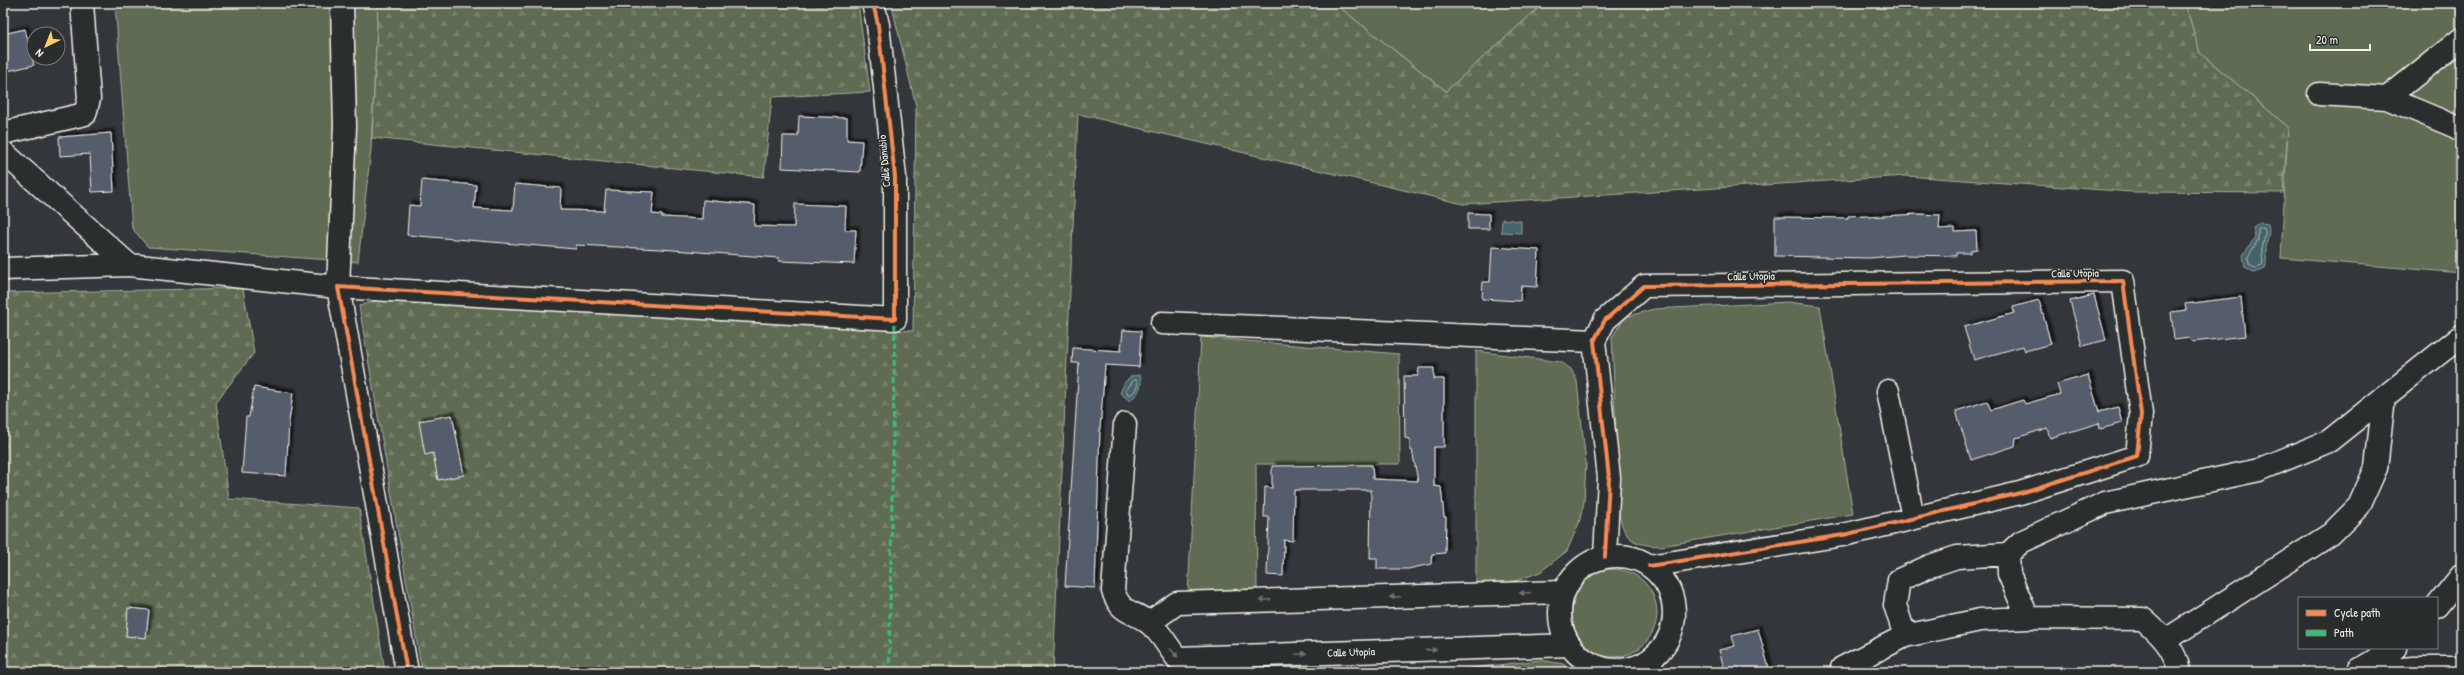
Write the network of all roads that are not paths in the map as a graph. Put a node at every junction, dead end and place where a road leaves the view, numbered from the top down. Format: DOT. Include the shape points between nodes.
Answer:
graph roads {
  1 [pos="82,3"];
  2 [pos="342,3"];
  3 [pos="873,3"];
  4 [pos="2461,39"];
  5 [pos="2319,94"];
  6 [pos="2387,98"];
  7 [pos="2461,129"];
  8 [pos="3,133"];
  9 [pos="3,152"];
  10 [pos="129,265"];
  11 [pos="3,269"];
  12 [pos="338,287"];
  13 [pos="1162,323"];
  14 [pos="2461,336"];
  15 [pos="1594,341"];
  16 [pos="1888,390"];
  17 [pos="2384,397"];
  18 [pos="1126,424"];
  19 [pos="1913,518"];
  20 [pos="2008,554"];
  21 [pos="1605,558"];
  22 [pos="1649,566"];
  23 [pos="2461,576"];
  24 [pos="1564,592"];
  25 [pos="2438,605"];
  26 [pos="2028,618"];
  27 [pos="1149,623"];
  28 [pos="1905,636"];
  29 [pos="2166,640"];
  30 [pos="1570,645"];
  31 [pos="2393,649"];
  32 [pos="1842,668"];
  33 [pos="2461,668"];
  34 [pos="1617,671"];
  35 [pos="407,672"];
  36 [pos="2180,672"];
  37 [pos="2356,672"];
  38 [pos="2369,672"];
  1 -- 8 [label="street" via="89,99 85,114"];
  2 -- 12 [label="street" via="345,126"];
  3 -- 12 [label="street, Calle Danubio" via="878,25 895,177 895,319"];
  4 -- 6 [label="street"];
  5 -- 6 [label="street"];
  6 -- 7 [label="street"];
  9 -- 10 [label="street"];
  10 -- 11 [label="street"];
  10 -- 12 [label="street"];
  12 -- 35 [label="street"];
  13 -- 15 [label="street"];
  14 -- 17 [label="street"];
  15 -- 19 [label="street, Calle Utopía" via="1605,320 1644,286 2123,281 2141,414 2137,456 2020,493"];
  15 -- 21 [label="street" via="1609,478"];
  16 -- 19 [label="street"];
  17 -- 20 [label="street" via="2329,441 2259,470 2105,503 2021,542"];
  17 -- 29 [label="street" via="2376,468 2359,506 2332,534"];
  18 -- 27 [label="street, Calle Utopía" via="1112,591 1117,603 1126,612"];
  19 -- 22 [label="street, Calle Utopía" via="1844,535"];
  20 -- 26 [label="street" via="2009,574"];
  20 -- 28 [label="street" via="1957,557 1899,580 1895,604"];
  21 -- 22 [label="street" via="1632,558"];
  21 -- 24 [label="street" via="1596,559 1580,569 1568,582"];
  22 -- 34 [label="street" via="1662,579 1671,596 1674,615 1670,634 1660,650 1646,662"];
  23 -- 25 [label="street"];
  24 -- 27 [label="street, one-way" via="1177,603"];
  24 -- 30 [label="street" via="1560,618 1564,635"];
  26 -- 28 [label="street" via="1980,620"];
  26 -- 29 [label="street" via="2143,619"];
  27 -- 30 [label="street, Calle Utopía, one-way" via="1177,658"];
  28 -- 32 [label="street"];
  29 -- 36 [label="street"];
  30 -- 34 [label="street" via="1590,664"];
  31 -- 37 [label="street"];
  33 -- 38 [label="street" via="2413,668"];
}
